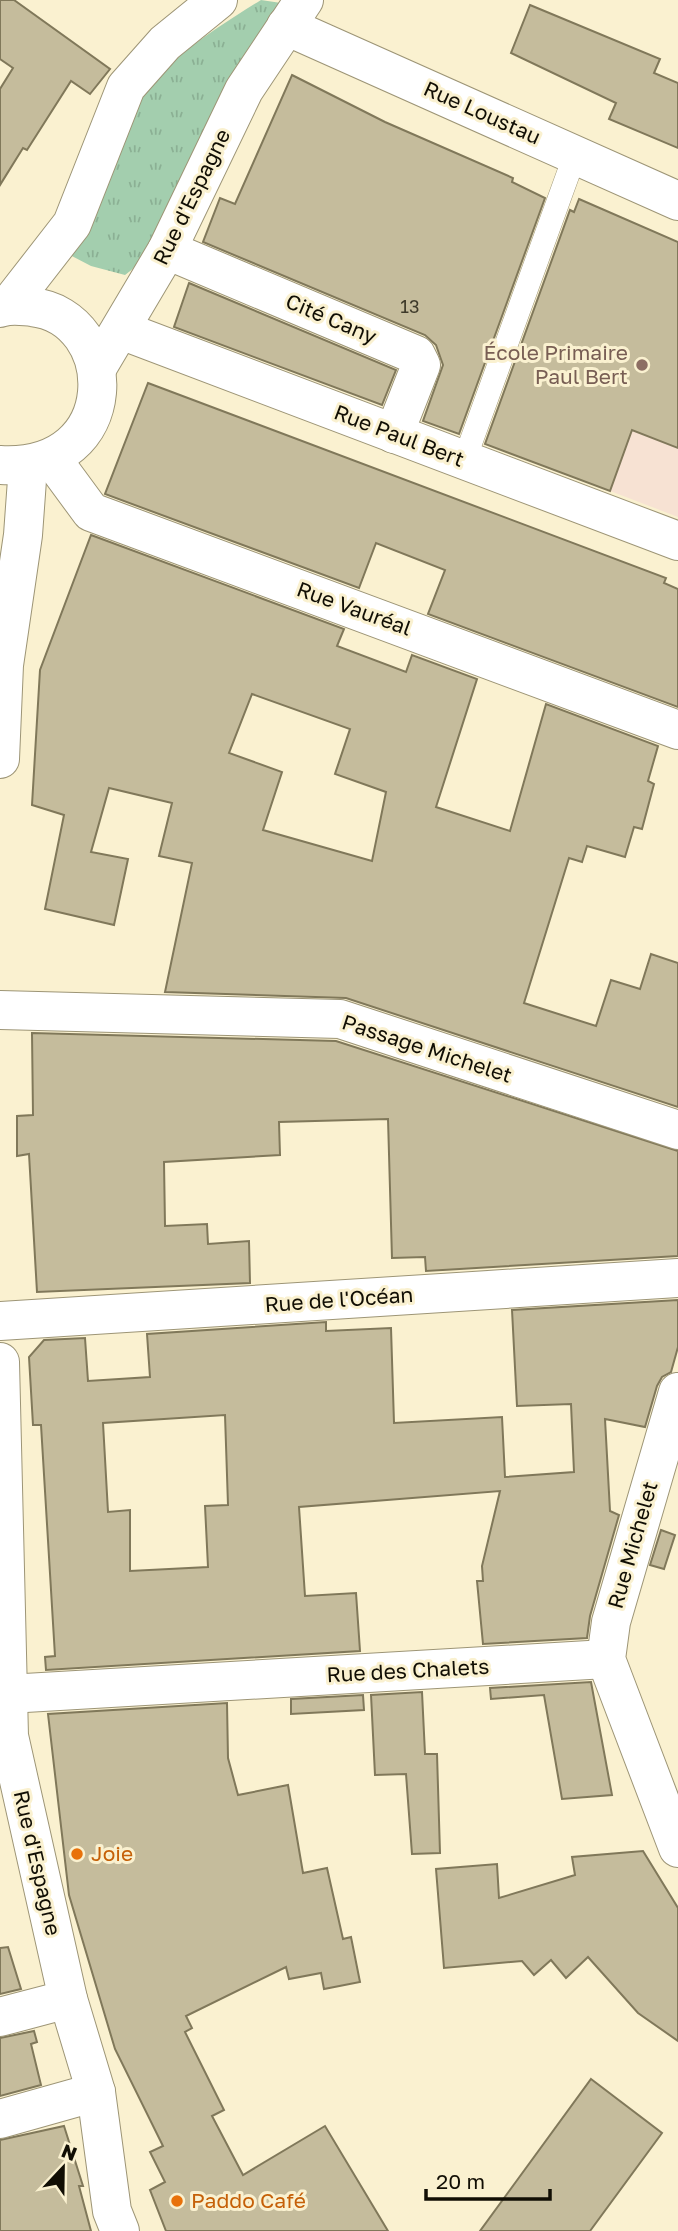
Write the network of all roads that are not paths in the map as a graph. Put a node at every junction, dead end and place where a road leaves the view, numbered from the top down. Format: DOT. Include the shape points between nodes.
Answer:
graph roads {
  1 [pos="206,9"];
  2 [pos="295,13"];
  3 [pos="575,155"];
  4 [pos="678,201"];
  5 [pos="167,250"];
  6 [pos="5,306"];
  7 [pos="121,330"];
  8 [pos="97,368"];
  9 [pos="394,434"];
  10 [pos="464,461"];
  11 [pos="27,464"];
  12 [pos="678,541"];
  13 [pos="678,730"];
  14 [pos="0,759"];
  15 [pos="0,1010"];
  16 [pos="678,1130"];
  17 [pos="678,1278"];
  18 [pos="0,1321"];
  19 [pos="0,1362"];
  20 [pos="678,1392"];
  21 [pos="606,1660"];
  22 [pos="8,1694"];
  23 [pos="4,1738"];
  24 [pos="678,1848"];
  25 [pos="68,1998"];
  26 [pos="0,2017"];
  27 [pos="96,2092"];
  28 [pos="0,2119"];
  29 [pos="120,2231"];
  1 -- 6 [label="street" via="165,43 126,87 72,224"];
  2 -- 3 [label="street, Rue Loustau"];
  2 -- 5 [label="street, Rue d'Espagne" via="244,90"];
  3 -- 4 [label="street, Rue Loustau"];
  3 -- 10 [label="lane"];
  5 -- 7 [label="street, Rue d'Espagne"];
  5 -- 9 [label="street, Cité Cany" via="416,355 421,365"];
  6 -- 8 [label="street" via="43,309 67,322 85,341"];
  7 -- 8 [label="street, Rue d'Espagne"];
  7 -- 9 [label="street, Rue Paul Bert"];
  8 -- 11 [label="street" via="98,398 88,426 76,442"];
  9 -- 10 [label="street, Rue Paul Bert"];
  10 -- 12 [label="street, Rue Paul Bert"];
  11 -- 13 [label="street, Rue Vauréal" via="91,512"];
  11 -- 14 [label="street" via="23,536 4,665"];
  15 -- 16 [label="street, Passage Michelet" via="340,1019"];
  17 -- 18 [label="street, Rue de l'Océan"];
  19 -- 22 [label="street, Rue d'Espagne"];
  20 -- 21 [label="street, Rue Michelet" via="611,1622"];
  21 -- 22 [label="street, Rue des Chalets"];
  21 -- 24 [label="street"];
  22 -- 23 [label="street, Rue d'Espagne"];
  23 -- 25 [label="street, Rue d'Espagne"];
  25 -- 26 [label="street"];
  25 -- 27 [label="street, Rue d'Espagne"];
  27 -- 28 [label="street"];
  27 -- 29 [label="street, Rue d'Espagne" via="112,2211"];
}
